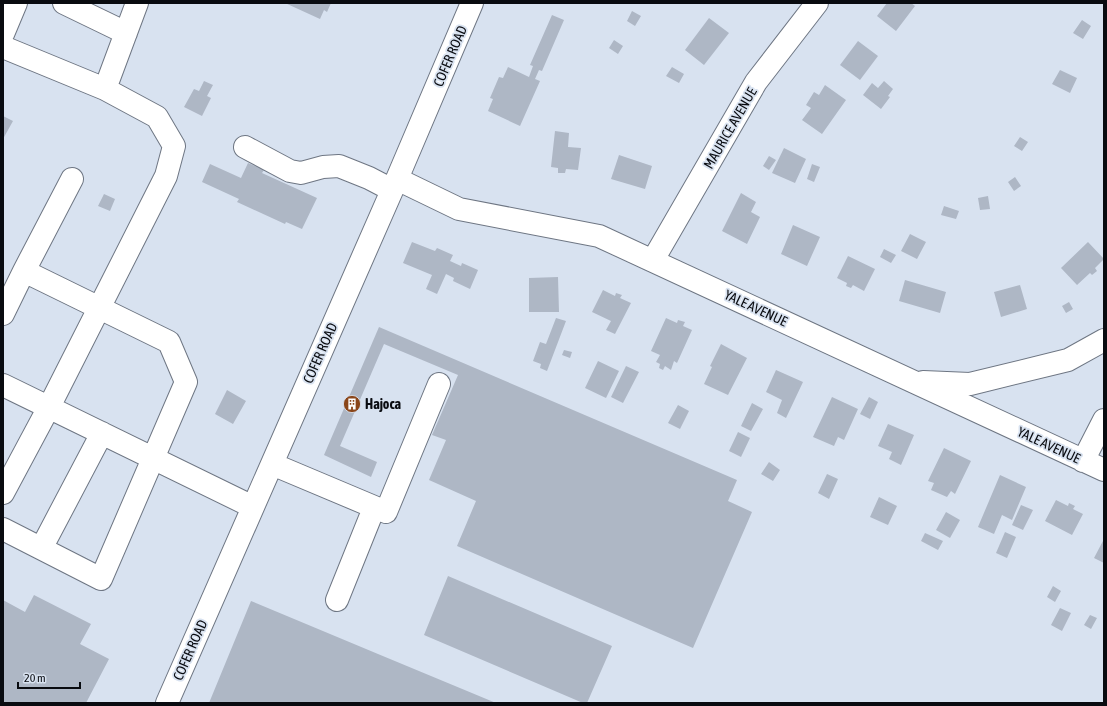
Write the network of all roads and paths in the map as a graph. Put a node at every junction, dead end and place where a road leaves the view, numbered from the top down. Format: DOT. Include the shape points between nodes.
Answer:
graph roads {
  1 [pos="16,3"];
  2 [pos="64,3"];
  3 [pos="137,3"];
  4 [pos="472,3"];
  5 [pos="817,3"];
  6 [pos="126,33"];
  7 [pos="3,34"];
  8 [pos="3,46"];
  9 [pos="105,89"];
  10 [pos="245,147"];
  11 [pos="72,179"];
  12 [pos="394,185"];
  13 [pos="653,260"];
  14 [pos="24,271"];
  15 [pos="100,308"];
  16 [pos="3,314"];
  17 [pos="1104,340"];
  18 [pos="915,382"];
  19 [pos="439,384"];
  20 [pos="3,385"];
  21 [pos="49,407"];
  22 [pos="1104,420"];
  23 [pos="102,433"];
  24 [pos="154,459"];
  25 [pos="1084,461"];
  26 [pos="272,464"];
  27 [pos="1104,470"];
  28 [pos="3,493"];
  29 [pos="253,507"];
  30 [pos="374,508"];
  31 [pos="3,529"];
  32 [pos="42,547"];
  33 [pos="337,600"];
  34 [pos="167,703"];
  1 -- 7 [label="street"];
  2 -- 6 [label="street"];
  3 -- 6 [label="street"];
  4 -- 12 [label="street, COFER ROAD"];
  5 -- 13 [label="street, MAURICE AVENUE" via="756,82"];
  6 -- 9 [label="street"];
  8 -- 9 [label="street"];
  9 -- 15 [label="street" via="157,117 174,146 166,176"];
  10 -- 12 [label="street, YALE AVENUE" via="290,171 301,173 339,166"];
  11 -- 14 [label="street"];
  12 -- 13 [label="street, YALE AVENUE" via="459,209 599,236"];
  12 -- 26 [label="street, COFER ROAD"];
  13 -- 18 [label="street, YALE AVENUE"];
  14 -- 15 [label="street"];
  14 -- 16 [label="street"];
  15 -- 21 [label="street"];
  15 -- 24 [label="street" via="169,342 186,382"];
  17 -- 18 [label="street" via="1068,360 970,384"];
  18 -- 25 [label="street, YALE AVENUE"];
  19 -- 30 [label="street" via="386,512"];
  20 -- 21 [label="street"];
  21 -- 23 [label="street"];
  21 -- 28 [label="street"];
  22 -- 25 [label="street"];
  23 -- 24 [label="street"];
  23 -- 32 [label="street"];
  24 -- 29 [label="street"];
  24 -- 32 [label="street" via="101,579"];
  25 -- 27 [label="street, YALE AVENUE"];
  26 -- 29 [label="street, COFER ROAD"];
  26 -- 30 [label="street"];
  29 -- 34 [label="street, COFER ROAD"];
  30 -- 33 [label="street"];
  31 -- 32 [label="street"];
}
